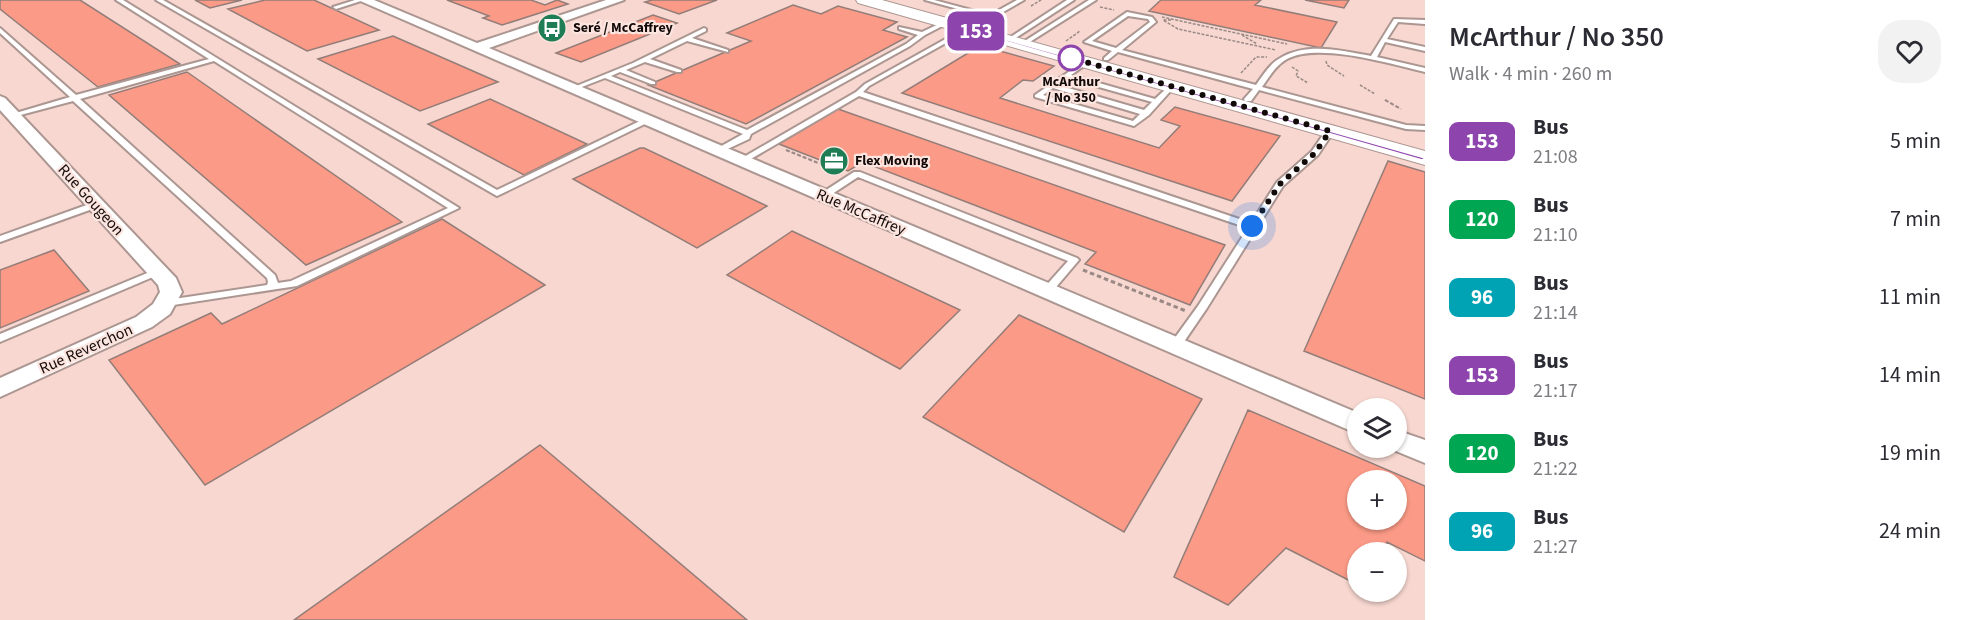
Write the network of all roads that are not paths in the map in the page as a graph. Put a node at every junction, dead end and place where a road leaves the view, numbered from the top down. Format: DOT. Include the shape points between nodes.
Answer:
graph roads {
  1 [pos="119,0"];
  2 [pos="159,0"];
  3 [pos="618,0"];
  4 [pos="864,0"];
  5 [pos="890,0"];
  6 [pos="928,0"];
  7 [pos="1021,0"];
  8 [pos="1071,0"];
  9 [pos="1093,0"];
  10 [pos="369,1"];
  11 [pos="336,7"];
  12 [pos="956,19"];
  13 [pos="1425,22"];
  14 [pos="902,28"];
  15 [pos="0,30"];
  16 [pos="704,30"];
  17 [pos="923,34"];
  18 [pos="687,39"];
  19 [pos="1020,39"];
  20 [pos="1383,40"];
  21 [pos="477,48"];
  22 [pos="1425,49"];
  23 [pos="726,51"];
  24 [pos="1103,57"];
  25 [pos="215,58"];
  26 [pos="644,59"];
  27 [pos="1373,59"];
  28 [pos="620,70"];
  29 [pos="1425,70"];
  30 [pos="679,71"];
  31 [pos="605,76"];
  32 [pos="1067,76"];
  33 [pos="653,82"];
  34 [pos="1051,85"];
  35 [pos="1172,86"];
  36 [pos="572,89"];
  37 [pos="858,93"];
  38 [pos="1254,93"];
  39 [pos="75,98"];
  40 [pos="0,101"];
  41 [pos="1156,101"];
  42 [pos="1146,113"];
  43 [pos="13,116"];
  44 [pos="647,121"];
  45 [pos="1425,128"];
  46 [pos="1330,131"];
  47 [pos="747,133"];
  48 [pos="1425,148"];
  49 [pos="719,151"];
  50 [pos="1425,158"];
  51 [pos="741,161"];
  52 [pos="823,196"];
  53 [pos="95,205"];
  54 [pos="1252,226"];
  55 [pos="0,239"];
  56 [pos="156,272"];
  57 [pos="272,288"];
  58 [pos="1047,291"];
  59 [pos="167,303"];
  60 [pos="0,338"];
  61 [pos="1175,346"];
  62 [pos="0,388"];
  63 [pos="1347,419"];
  64 [pos="1407,445"];
  65 [pos="1425,452"];
  1 -- 25 [label="lane"];
  2 -- 44 [label="lane" via="497,194"];
  3 -- 21 [label="street"];
  4 -- 12 [label="street"];
  5 -- 12 [label="street"];
  6 -- 12 [label="lane"];
  7 -- 12 [label="lane" via="991,17"];
  8 -- 19 [label="lane"];
  9 -- 19 [label="lane"];
  10 -- 11 [label="lane"];
  10 -- 21 [label="street, Rue McCaffrey"];
  12 -- 17 [label="lane"];
  12 -- 19 [label="street"];
  12 -- 37 [label="lane"];
  13 -- 20 [label="lane" via="1396,20"];
  14 -- 17 [label="lane"];
  15 -- 39 [label="lane"];
  16 -- 18 [label="lane"];
  17 -- 47 [label="lane"];
  18 -- 23 [label="lane"];
  18 -- 26 [label="lane"];
  19 -- 24 [label="street"];
  20 -- 22 [label="lane"];
  20 -- 27 [label="lane"];
  21 -- 36 [label="street, Rue McCaffrey"];
  24 -- 24 [label="lane" via="1087,42 1127,14 1154,20"];
  24 -- 32 [label="lane"];
  24 -- 35 [label="street"];
  24 -- 38 [label="street"];
  25 -- 39 [label="lane"];
  25 -- 57 [label="lane" via="455,208 304,280"];
  26 -- 28 [label="lane"];
  26 -- 30 [label="lane"];
  27 -- 29 [label="lane"];
  27 -- 38 [label="lane" via="1322,52 1289,55"];
  28 -- 31 [label="lane"];
  28 -- 33 [label="lane"];
  31 -- 36 [label="lane"];
  31 -- 47 [label="lane"];
  32 -- 34 [label="lane"];
  32 -- 41 [label="lane"];
  34 -- 42 [label="lane"];
  34 -- 42 [label="lane" via="1037,96 1134,124"];
  35 -- 41 [label="lane"];
  35 -- 46 [label="street"];
  36 -- 44 [label="street, Rue McCaffrey"];
  37 -- 51 [label="lane"];
  37 -- 54 [label="lane"];
  38 -- 45 [label="lane"];
  38 -- 48 [label="street"];
  39 -- 43 [label="lane"];
  39 -- 57 [label="lane" via="271,277"];
  40 -- 43 [label="street, Rue Gougeon"];
  41 -- 42 [label="lane"];
  43 -- 53 [label="street, Rue Gougeon"];
  44 -- 49 [label="street, Rue McCaffrey"];
  46 -- 50 [label="street"];
  46 -- 54 [label="lane" via="1315,153 1280,184"];
  47 -- 49 [label="lane"];
  49 -- 51 [label="street, Rue McCaffrey"];
  51 -- 52 [label="street, Rue McCaffrey"];
  52 -- 58 [label="street, Rue McCaffrey"];
  52 -- 58 [label="lane" via="857,174 1074,261"];
  53 -- 55 [label="lane"];
  53 -- 56 [label="street, Rue Gougeon"];
  54 -- 61 [label="lane"];
  56 -- 59 [label="street, Rue Gougeon" via="170,287"];
  56 -- 60 [label="lane"];
  57 -- 59 [label="lane"];
  58 -- 61 [label="street, Rue McCaffrey"];
  59 -- 62 [label="street, Rue Reverchon" via="132,328"];
  61 -- 63 [label="street, Rue McCaffrey"];
  64 -- 65 [label="street"];
}
